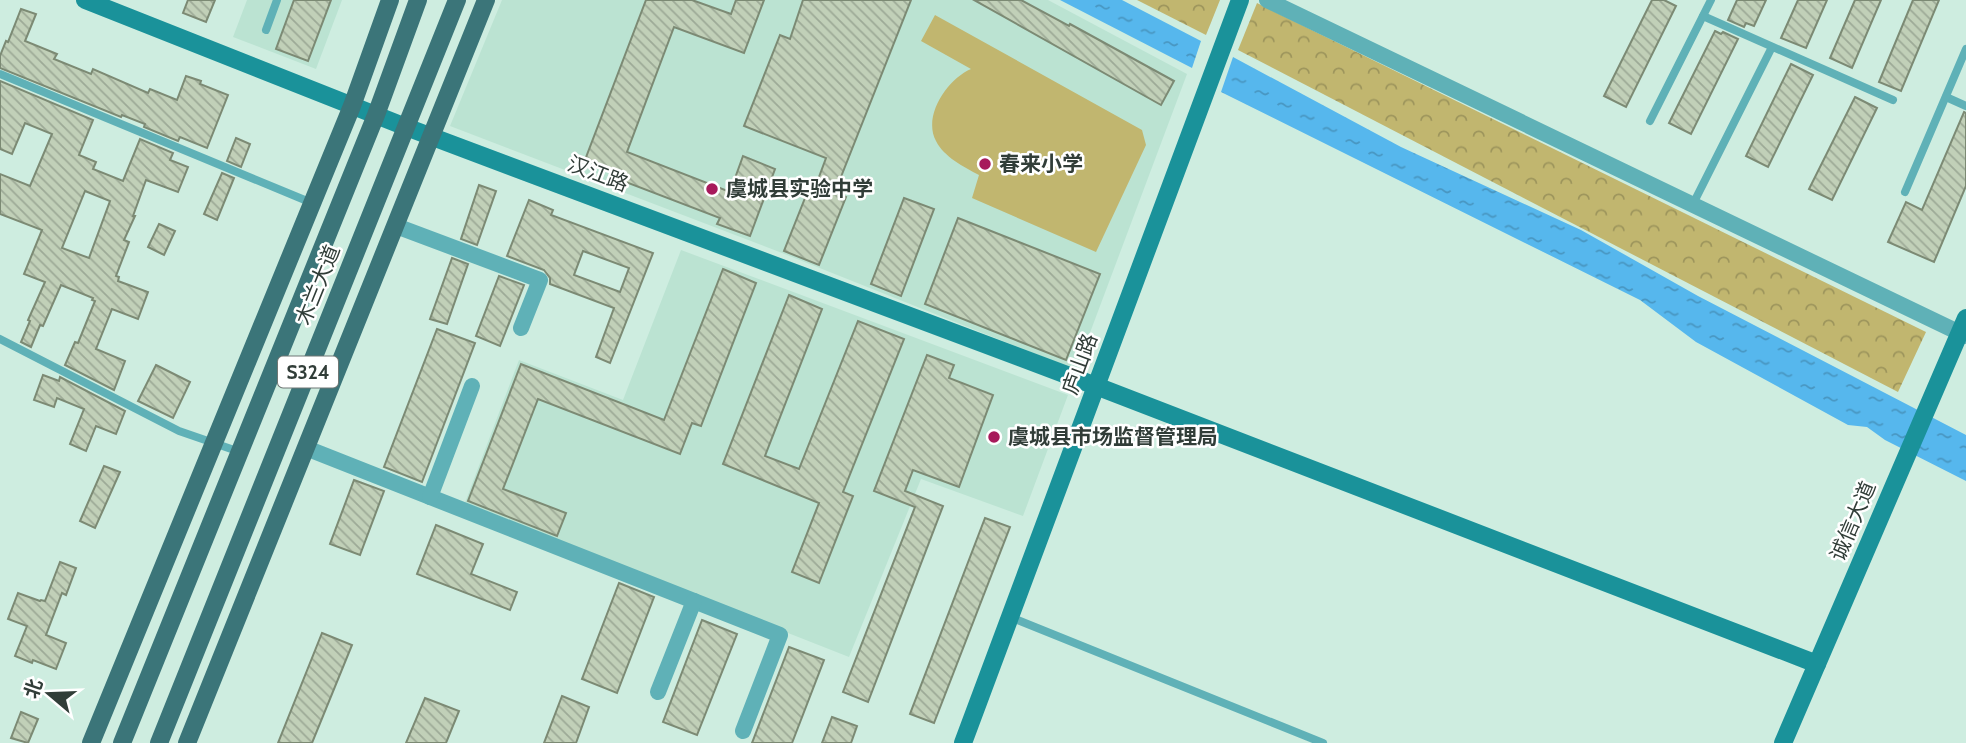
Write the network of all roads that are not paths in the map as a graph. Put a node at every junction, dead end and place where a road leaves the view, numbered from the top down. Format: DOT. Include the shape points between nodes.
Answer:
graph roads {
  1 [pos="85,0"];
  2 [pos="277,0"];
  3 [pos="390,0"];
  4 [pos="418,0"];
  5 [pos="457,0"];
  6 [pos="486,0"];
  7 [pos="1240,0"];
  8 [pos="1267,0"];
  9 [pos="1711,0"];
  10 [pos="1703,16"];
  11 [pos="266,30"];
  12 [pos="1772,47"];
  13 [pos="1966,50"];
  14 [pos="0,74"];
  15 [pos="1946,97"];
  16 [pos="1893,100"];
  17 [pos="352,106"];
  18 [pos="1966,106"];
  19 [pos="376,115"];
  20 [pos="1650,121"];
  21 [pos="406,127"];
  22 [pos="432,136"];
  23 [pos="1905,192"];
  24 [pos="312,202"];
  25 [pos="1693,204"];
  26 [pos="396,226"];
  27 [pos="521,328"];
  28 [pos="1964,329"];
  29 [pos="0,339"];
  30 [pos="472,386"];
  31 [pos="1096,386"];
  32 [pos="214,442"];
  33 [pos="306,448"];
  34 [pos="240,452"];
  35 [pos="429,497"];
  36 [pos="694,601"];
  37 [pos="1010,617"];
  38 [pos="1817,664"];
  39 [pos="658,692"];
  40 [pos="743,731"];
  41 [pos="91,743"];
  42 [pos="122,743"];
  43 [pos="159,743"];
  44 [pos="187,743"];
  45 [pos="963,743"];
  46 [pos="1323,743"];
  47 [pos="1783,743"];
  1 -- 17 [label="street, 汉江路"];
  2 -- 11 [label="lane"];
  3 -- 17 [label="main road"];
  4 -- 19 [label="main road, 木兰大道 / S324"];
  5 -- 21 [label="main road, 木兰大道 / S324"];
  6 -- 22 [label="main road"];
  7 -- 31 [label="street, 庐山路"];
  8 -- 25 [label="street"];
  9 -- 10 [label="lane"];
  10 -- 12 [label="lane"];
  10 -- 20 [label="lane"];
  12 -- 16 [label="lane"];
  12 -- 25 [label="lane"];
  13 -- 15 [label="lane"];
  14 -- 24 [label="lane"];
  15 -- 18 [label="lane"];
  15 -- 23 [label="lane"];
  17 -- 19 [label="street, 汉江路"];
  17 -- 24 [label="main road"];
  19 -- 21 [label="street, 汉江路"];
  19 -- 34 [label="main road, 木兰大道 / S324"];
  21 -- 22 [label="street, 汉江路"];
  21 -- 43 [label="main road, 木兰大道 / S324"];
  22 -- 26 [label="main road"];
  22 -- 31 [label="street, 汉江路"];
  24 -- 32 [label="main road"];
  25 -- 28 [label="street"];
  26 -- 27 [label="street" via="540,280"];
  26 -- 33 [label="main road"];
  28 -- 38 [label="street, 诚信大道"];
  29 -- 32 [label="lane" via="180,431"];
  30 -- 35 [label="street"];
  31 -- 37 [label="street, 庐山路"];
  31 -- 38 [label="street, 汉江路"];
  32 -- 34 [label="lane"];
  32 -- 41 [label="main road"];
  33 -- 35 [label="street"];
  33 -- 44 [label="main road"];
  34 -- 42 [label="main road, 木兰大道 / S324"];
  35 -- 36 [label="street"];
  36 -- 39 [label="street"];
  36 -- 40 [label="street" via="780,635"];
  37 -- 45 [label="street, 庐山路"];
  37 -- 46 [label="lane"];
  38 -- 47 [label="street, 诚信大道"];
}
